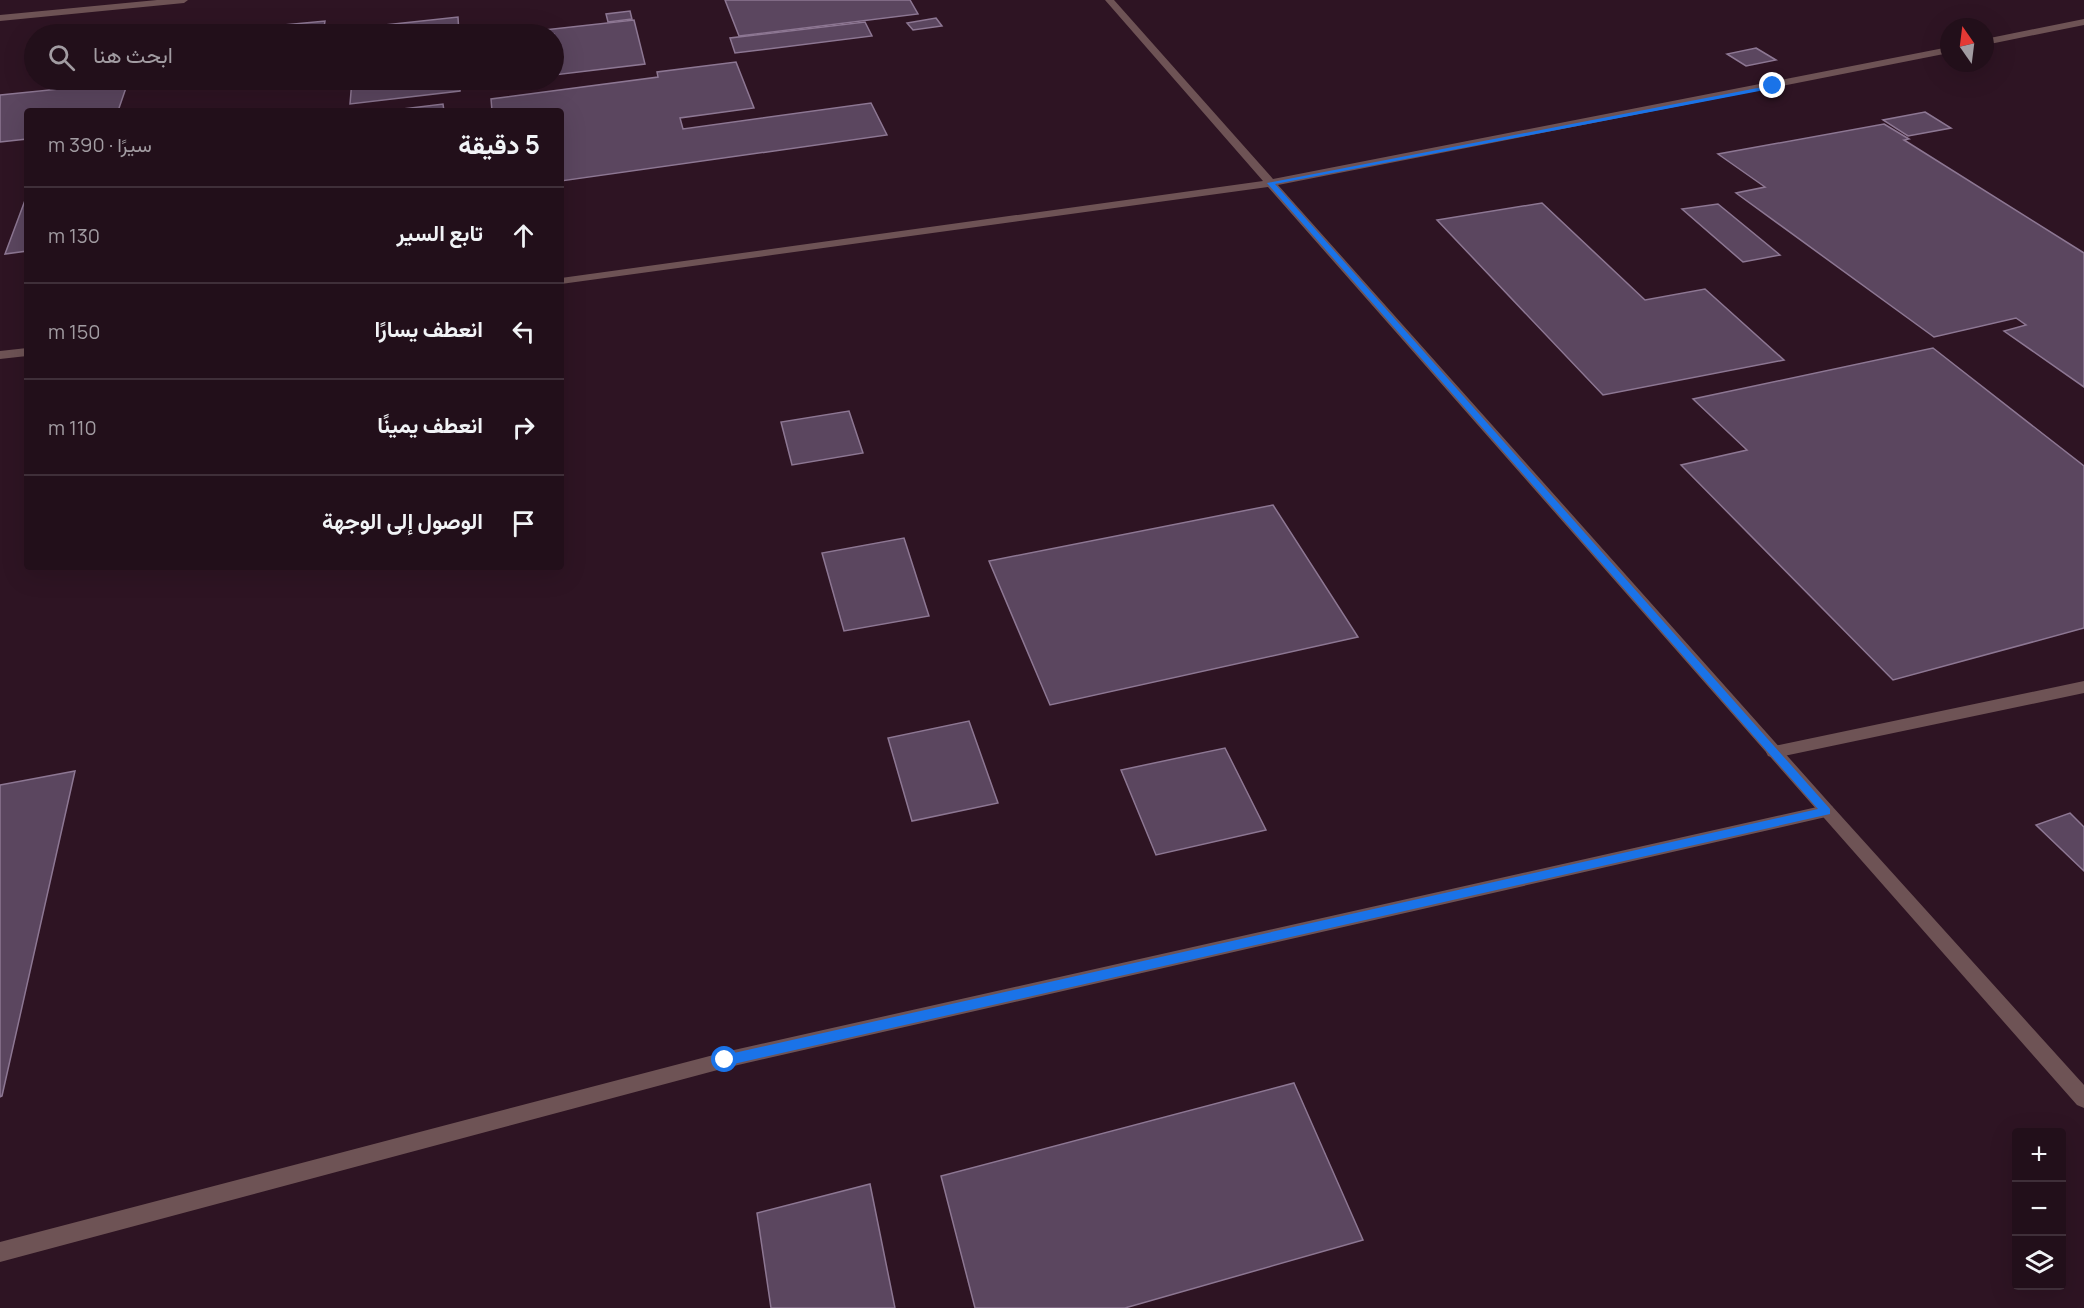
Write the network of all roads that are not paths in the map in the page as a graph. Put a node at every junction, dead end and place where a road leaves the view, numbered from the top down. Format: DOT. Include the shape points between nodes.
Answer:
graph roads {
  1 [pos="184,0"];
  2 [pos="1109,0"];
  3 [pos="0,18"];
  4 [pos="2084,22"];
  5 [pos="1994,40"];
  6 [pos="1940,52"];
  7 [pos="1271,183"];
  8 [pos="564,281"];
  9 [pos="24,352"];
  10 [pos="0,355"];
  11 [pos="2084,687"];
  12 [pos="1774,752"];
  13 [pos="1826,812"];
  14 [pos="2084,1098"];
  15 [pos="0,1252"];
  1 -- 3 [label="street"];
  2 -- 7 [label="street"];
  4 -- 5 [label="street"];
  6 -- 7 [label="street"];
  7 -- 8 [label="street"];
  7 -- 12 [label="street"];
  9 -- 10 [label="street"];
  11 -- 12 [label="street"];
  12 -- 13 [label="street"];
  13 -- 14 [label="street"];
  13 -- 15 [label="street" via="725,1060"];
}
